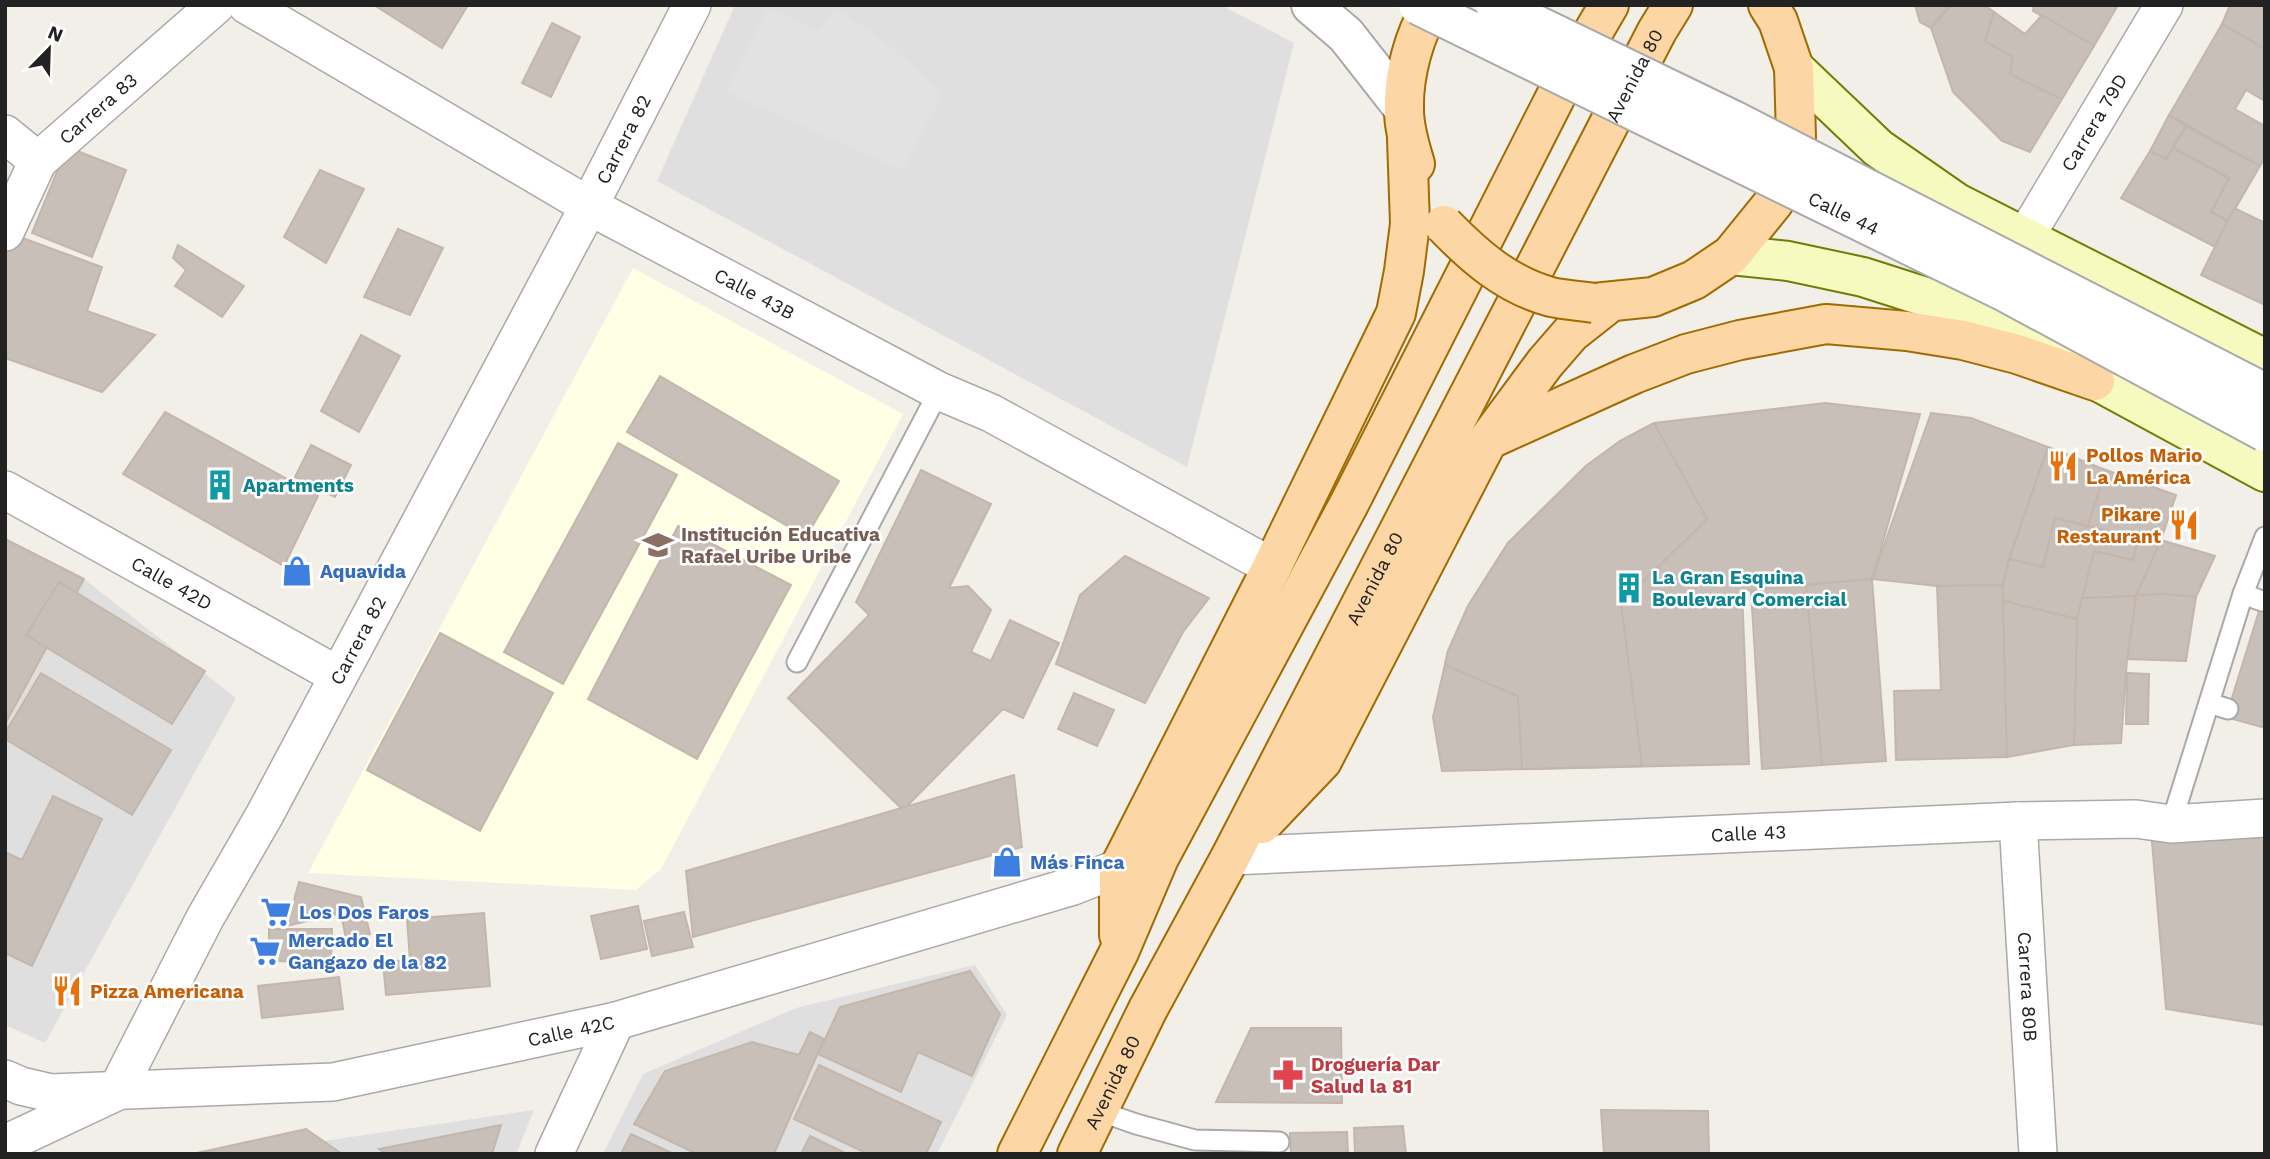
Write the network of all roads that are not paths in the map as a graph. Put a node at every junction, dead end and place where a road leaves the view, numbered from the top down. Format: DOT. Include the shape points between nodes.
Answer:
graph roads {
  1 [pos="216,5"];
  2 [pos="247,5"];
  3 [pos="692,5"];
  4 [pos="1311,5"];
  5 [pos="1418,5"];
  6 [pos="1433,5"];
  7 [pos="1495,5"];
  8 [pos="1609,5"];
  9 [pos="1674,5"];
  10 [pos="2164,5"];
  11 [pos="1777,10"];
  12 [pos="1794,68"];
  13 [pos="1405,124"];
  14 [pos="5,134"];
  15 [pos="38,161"];
  16 [pos="589,206"];
  17 [pos="5,232"];
  18 [pos="2024,239"];
  19 [pos="1731,255"];
  20 [pos="1602,303"];
  21 [pos="2265,359"];
  22 [pos="2095,381"];
  23 [pos="939,391"];
  24 [pos="2265,393"];
  25 [pos="2265,432"];
  26 [pos="1488,440"];
  27 [pos="2265,472"];
  28 [pos="5,490"];
  29 [pos="2265,537"];
  30 [pos="1272,567"];
  31 [pos="797,662"];
  32 [pos="337,675"];
  33 [pos="2265,818"];
  34 [pos="2018,821"];
  35 [pos="2171,824"];
  36 [pos="1231,856"];
  37 [pos="1119,868"];
  38 [pos="1119,952"];
  39 [pos="616,1021"];
  40 [pos="5,1079"];
  41 [pos="116,1092"];
  42 [pos="1099,1111"];
  43 [pos="1279,1142"];
  44 [pos="5,1144"];
  45 [pos="554,1154"];
  46 [pos="1017,1154"];
  47 [pos="1077,1154"];
  48 [pos="2038,1154"];
  1 -- 15 [label="street, Carrera 83"];
  2 -- 16 [label="street, Calle 43B"];
  3 -- 16 [label="street, Carrera 82"];
  4 -- 13 [label="street" via="1346,35"];
  5 -- 25 [label="street, Calle 44, bridge" via="2007,293"];
  6 -- 13 [label="main road" via="1410,62"];
  7 -- 24 [label="street, Calle 44, bridge" via="1733,120"];
  8 -- 38 [label="main road" via="1557,94 1349,504 1159,858"];
  9 -- 36 [label="main road, Avenida 80" via="1631,79"];
  10 -- 18 [label="street, Carrera 79D"];
  11 -- 12 [label="main road"];
  12 -- 18 [label="main road" via="1853,126 1914,175"];
  12 -- 19 [label="main road" via="1796,137 1779,189 1774,202"];
  13 -- 20 [label="main road, bridge" via="1420,184 1444,225 1474,256 1511,281 1552,297"];
  13 -- 30 [label="main road" via="1410,224 1396,313"];
  14 -- 15 [label="street"];
  15 -- 17 [label="street, Carrera 83"];
  16 -- 23 [label="street, Calle 43B"];
  16 -- 32 [label="street, Carrera 82"];
  18 -- 21 [label="main road"];
  19 -- 20 [label="main road" via="1694,280 1653,297"];
  19 -- 22 [label="main road" via="1863,277 1935,300 2005,331"];
  20 -- 26 [label="main road" via="1545,363"];
  22 -- 26 [label="main road" via="1963,340 1826,324 1686,354"];
  22 -- 27 [label="main road"];
  23 -- 30 [label="street, Calle 43B" via="991,413"];
  23 -- 31 [label="lane"];
  26 -- 36 [label="main road" via="1322,761"];
  28 -- 32 [label="street, Calle 42D"];
  29 -- 35 [label="lane" via="2253,598 2218,706"];
  30 -- 37 [label="main road"];
  32 -- 41 [label="street, Carrera 82"];
  33 -- 35 [label="street, Calle 43"];
  34 -- 35 [label="street, Calle 43" via="2136,819"];
  34 -- 36 [label="street, Calle 43"];
  34 -- 48 [label="street, Carrera 80B"];
  36 -- 42 [label="main road, Avenida 80"];
  37 -- 38 [label="main road"];
  37 -- 39 [label="street, Calle 42C" via="1073,886"];
  38 -- 46 [label="main road"];
  39 -- 41 [label="street, Calle 42C" via="333,1082"];
  39 -- 45 [label="street"];
  40 -- 41 [label="street, Calle 42C" via="51,1093"];
  41 -- 44 [label="street"];
  42 -- 43 [label="lane" via="1195,1140"];
  42 -- 47 [label="main road, Avenida 80"];
}
